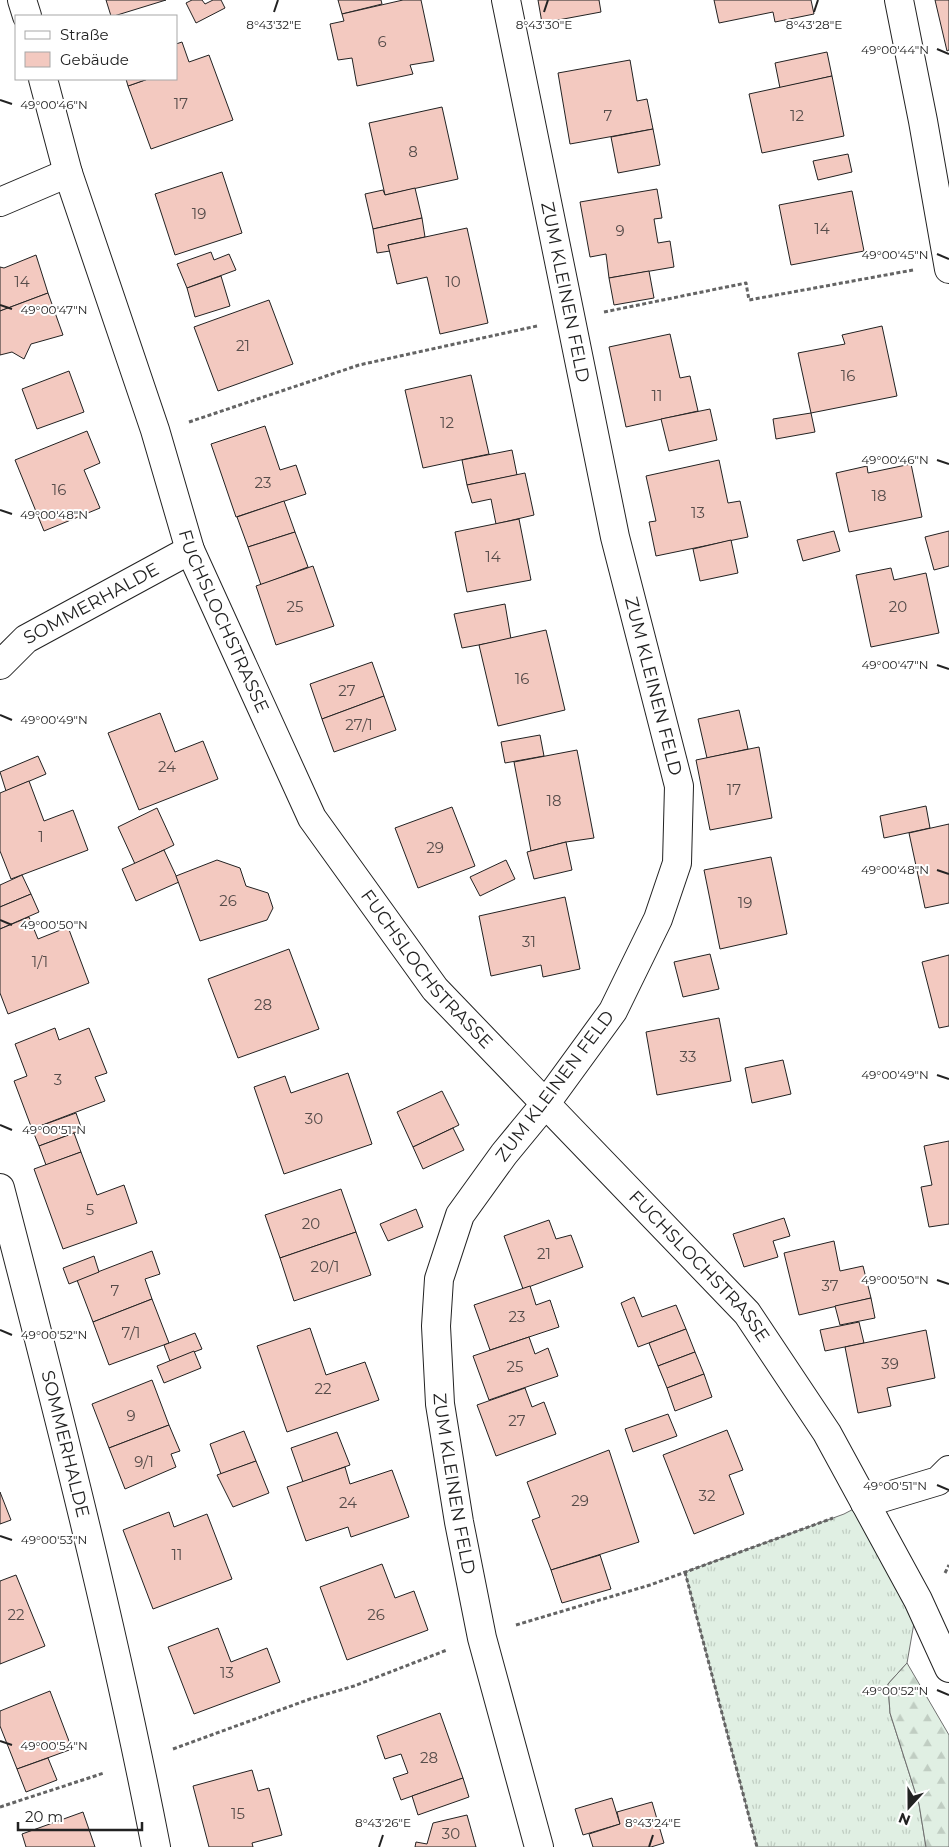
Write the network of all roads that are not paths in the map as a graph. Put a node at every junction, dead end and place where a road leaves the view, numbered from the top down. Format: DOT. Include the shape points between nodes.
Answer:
graph roads {
  1 [pos="22,0"];
  2 [pos="506,0"];
  3 [pos="899,0"];
  4 [pos="27,15"];
  5 [pos="43,80"];
  6 [pos="68,173"];
  7 [pos="0,202"];
  8 [pos="948,266"];
  9 [pos="190,550"];
  10 [pos="0,665"];
  11 [pos="546,1103"];
  12 [pos="0,1188"];
  13 [pos="949,1470"];
  14 [pos="864,1503"];
  15 [pos="949,1668"];
  16 [pos="156,1847"];
  17 [pos="539,1847"];
  1 -- 4 [label="street"];
  2 -- 11 [label="street, ZUM KLEINEN FELD" via="615,537 679,786 677,863 658,920 613,1011"];
  3 -- 8 [label="street"];
  5 -- 6 [label="street, FUCHSLOCHSTRASSE"];
  6 -- 7 [label="street"];
  6 -- 9 [label="street, FUCHSLOCHSTRASSE" via="155,430"];
  9 -- 10 [label="street, SOMMERHALDE" via="26,638"];
  9 -- 11 [label="street, FUCHSLOCHSTRASSE" via="312,818 435,989"];
  11 -- 14 [label="street, FUCHSLOCHSTRASSE" via="747,1312 827,1433"];
  11 -- 17 [label="street, ZUM KLEINEN FELD" via="460,1215 439,1279 436,1326 440,1404 482,1638"];
  12 -- 16 [label="street, SOMMERHALDE" via="122,1681"];
  13 -- 14 [label="street" via="938,1481"];
  14 -- 15 [label="street, FUCHSLOCHSTRASSE" via="918,1600"];
}
